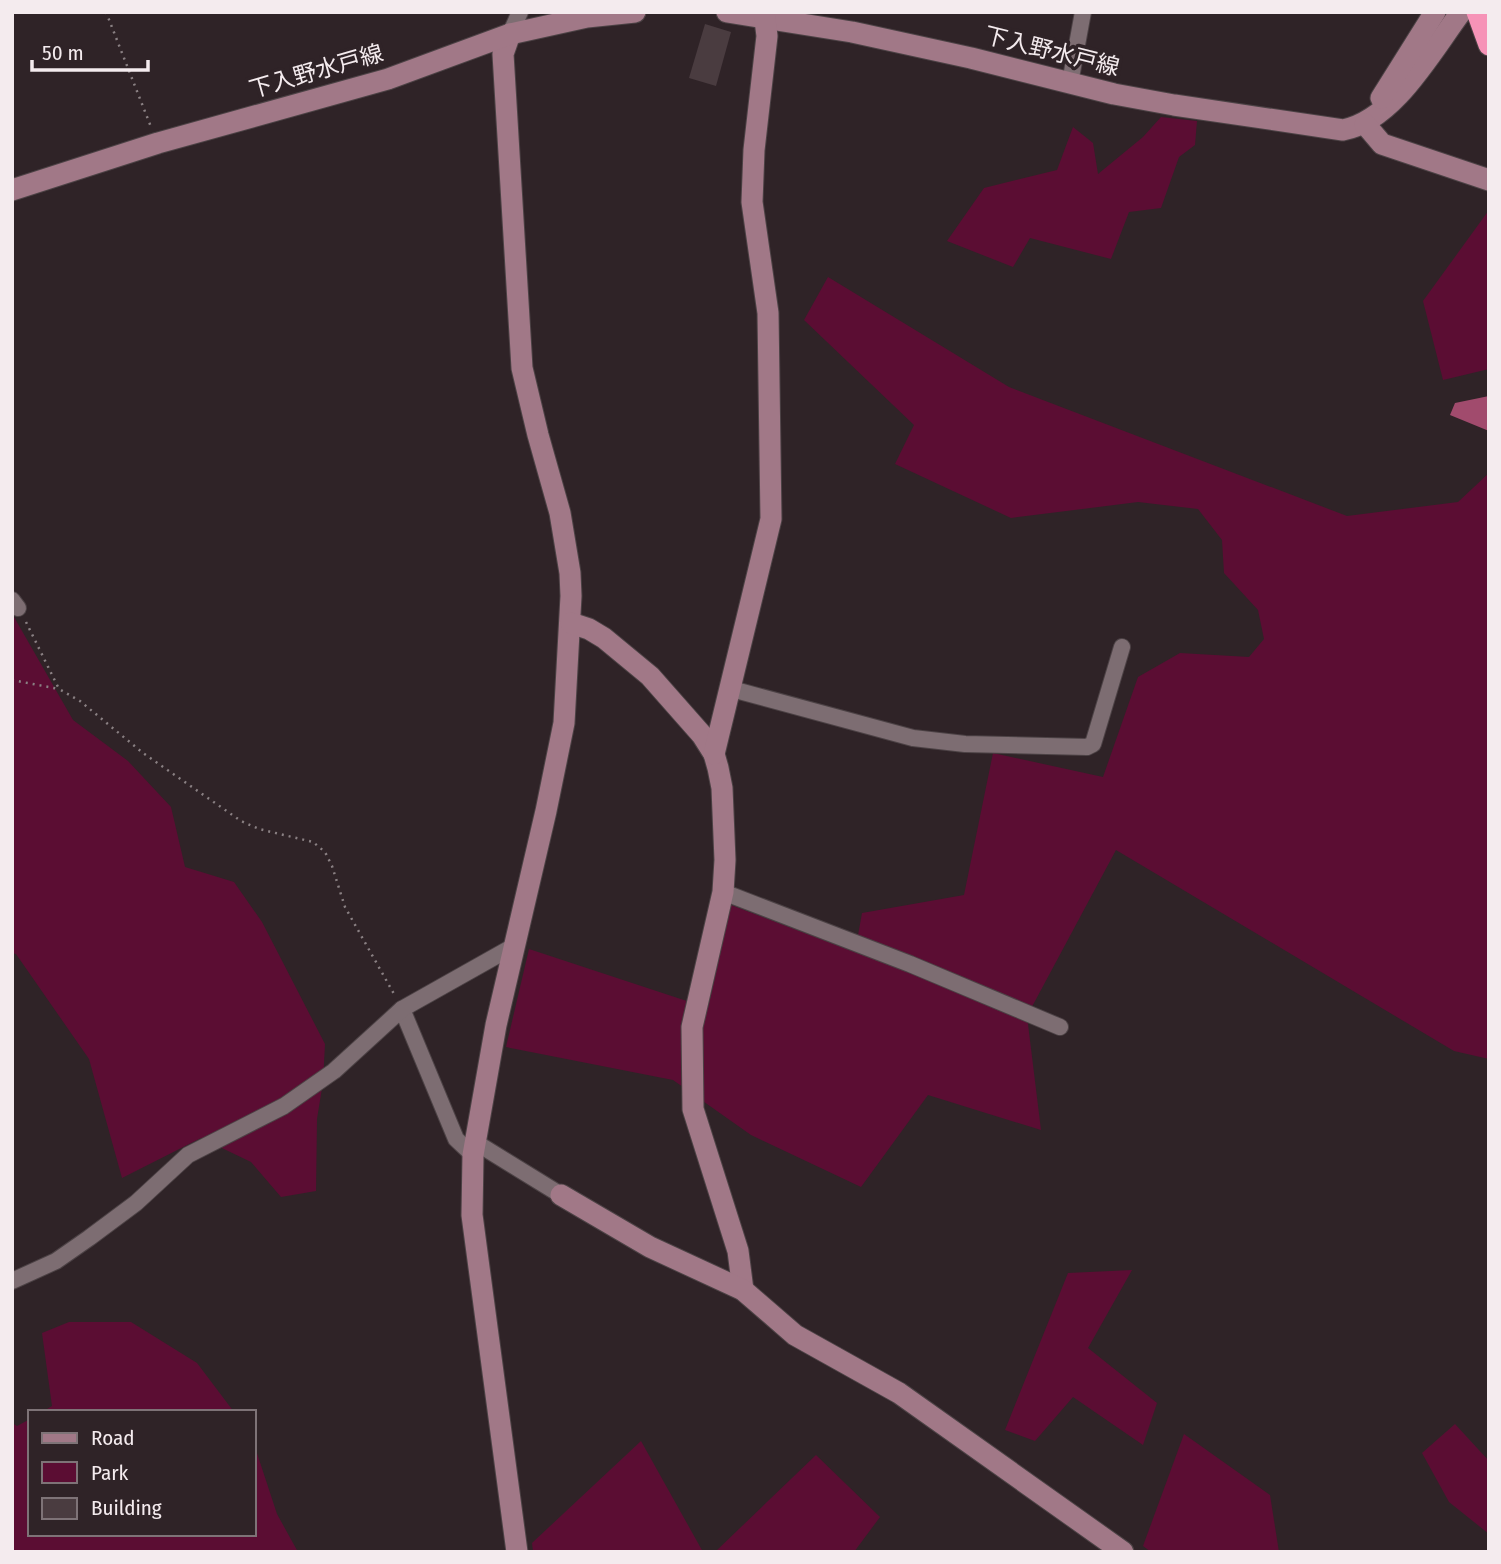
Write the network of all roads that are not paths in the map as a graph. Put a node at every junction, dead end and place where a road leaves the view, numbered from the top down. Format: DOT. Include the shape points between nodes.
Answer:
graph roads {
  1 [pos="520,12"];
  2 [pos="635,12"];
  3 [pos="727,12"];
  4 [pos="1083,12"];
  5 [pos="1435,12"];
  6 [pos="1461,12"];
  7 [pos="1477,12"];
  8 [pos="764,15"];
  9 [pos="568,17"];
  10 [pos="510,34"];
  11 [pos="1489,45"];
  12 [pos="1070,83"];
  13 [pos="1365,124"];
  14 [pos="1464,171"];
  15 [pos="1489,180"];
  16 [pos="12,190"];
  17 [pos="1489,192"];
  18 [pos="571,623"];
  19 [pos="1122,647"];
  20 [pos="728,688"];
  21 [pos="713,754"];
  22 [pos="723,892"];
  23 [pos="514,946"];
  24 [pos="402,1009"];
  25 [pos="1060,1027"];
  26 [pos="474,1148"];
  27 [pos="561,1195"];
  28 [pos="12,1281"];
  29 [pos="743,1290"];
  30 [pos="517,1552"];
  31 [pos="1123,1552"];
  1 -- 10 [label="street"];
  2 -- 9 [label="street, 下入野水戸線"];
  3 -- 8 [label="street, 下入野水戸線"];
  4 -- 12 [label="street"];
  5 -- 13 [label="street"];
  6 -- 13 [label="street" via="1401,92"];
  7 -- 11 [label="highway"];
  8 -- 12 [label="street, 下入野水戸線"];
  8 -- 20 [label="street" via="767,36 752,202 768,313 771,519"];
  9 -- 10 [label="street, 下入野水戸線"];
  10 -- 16 [label="street, 下入野水戸線" via="388,79 158,143"];
  10 -- 18 [label="street" via="503,54 522,368 560,513 570,573"];
  12 -- 13 [label="street, 下入野水戸線" via="1174,106 1330,130"];
  13 -- 14 [label="street" via="1382,144"];
  14 -- 15 [label="street"];
  14 -- 17 [label="street"];
  18 -- 21 [label="street" via="604,638 650,676"];
  18 -- 23 [label="street" via="565,723"];
  19 -- 20 [label="street" via="1094,744 1087,747 913,738"];
  20 -- 21 [label="street"];
  21 -- 22 [label="street" via="722,788"];
  22 -- 25 [label="street"];
  22 -- 29 [label="street" via="692,1027 692,1109 738,1251"];
  23 -- 24 [label="street"];
  23 -- 26 [label="street"];
  24 -- 26 [label="street" via="456,1139"];
  24 -- 28 [label="street" via="334,1071 284,1106 187,1155 136,1203 89,1238 55,1261"];
  26 -- 27 [label="street"];
  26 -- 30 [label="street" via="472,1215"];
  27 -- 29 [label="street" via="650,1247"];
  29 -- 31 [label="street" via="795,1335 899,1393"];
}
